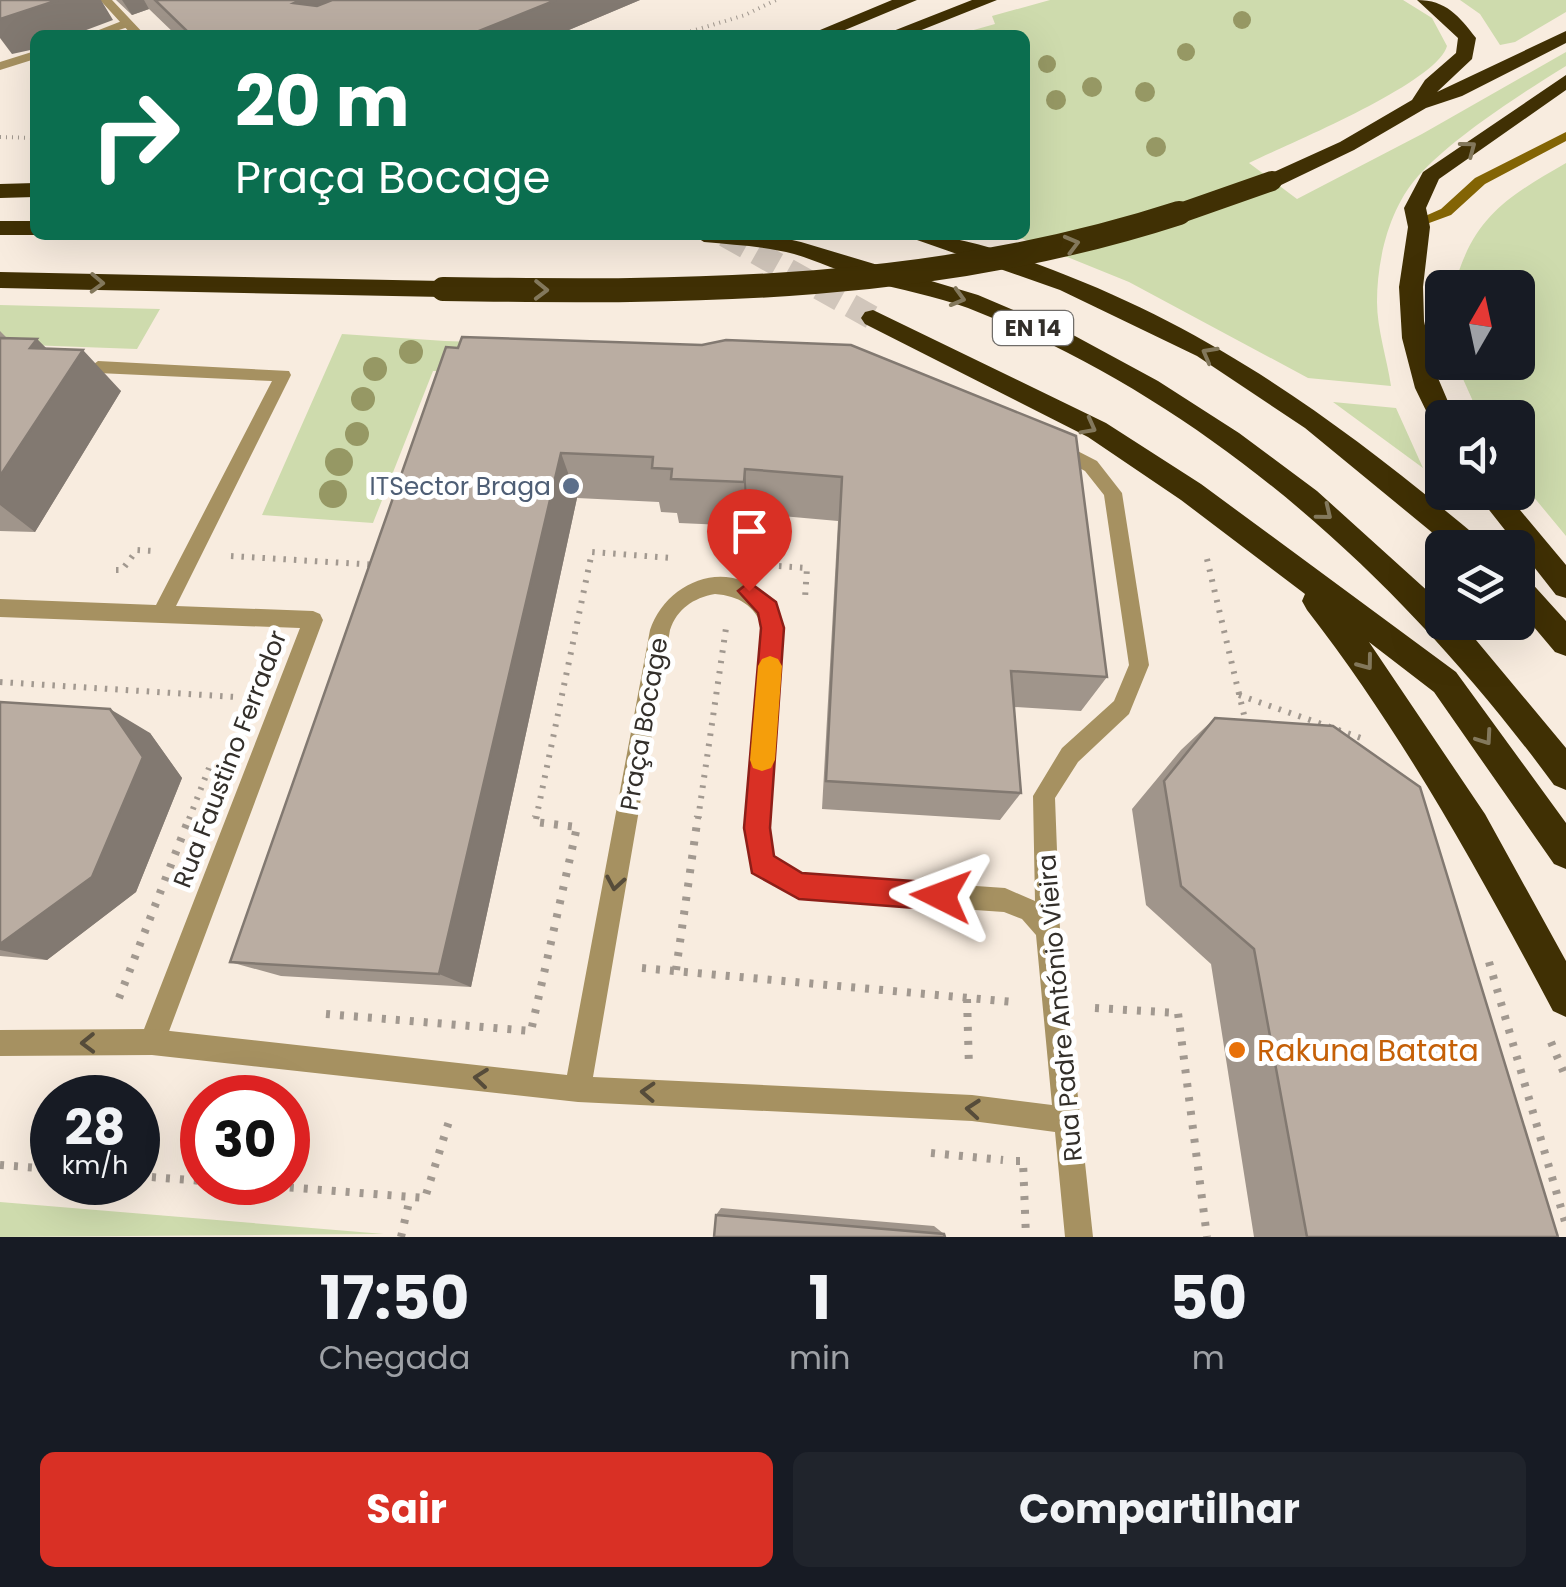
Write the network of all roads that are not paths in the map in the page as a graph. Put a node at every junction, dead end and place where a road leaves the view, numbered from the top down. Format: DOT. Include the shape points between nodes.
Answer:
graph roads {
  1 [pos="106,0"];
  2 [pos="988,0"];
  3 [pos="1426,0"];
  4 [pos="899,2"];
  5 [pos="127,22"];
  6 [pos="105,30"];
  7 [pos="134,30"];
  8 [pos="829,30"];
  9 [pos="906,30"];
  10 [pos="1566,36"];
  11 [pos="30,57"];
  12 [pos="0,66"];
  13 [pos="1566,82"];
  14 [pos="1420,104"];
  15 [pos="1566,136"];
  16 [pos="30,190"];
  17 [pos="0,191"];
  18 [pos="1421,221"];
  19 [pos="0,228"];
  20 [pos="30,228"];
  21 [pos="740,240"];
  22 [pos="940,240"];
  23 [pos="0,280"];
  24 [pos="873,318"];
  25 [pos="98,366"];
  26 [pos="1435,400"];
  27 [pos="1034,438"];
  28 [pos="1504,510"];
  29 [pos="1507,510"];
  30 [pos="1449,530"];
  31 [pos="1282,561"];
  32 [pos="1566,569"];
  33 [pos="1566,586"];
  34 [pos="0,608"];
  35 [pos="1535,608"];
  36 [pos="161,615"];
  37 [pos="1566,644"];
  38 [pos="1566,774"];
  39 [pos="1566,852"];
  40 [pos="1048,930"];
  41 [pos="1566,998"];
  42 [pos="152,1042"];
  43 [pos="0,1044"];
  44 [pos="578,1088"];
  45 [pos="1070,1120"];
  46 [pos="1079,1237"];
  1 -- 5 [label="street"];
  2 -- 9 [label="highway"];
  3 -- 14 [label="highway" via="1467,38 1465,56"];
  4 -- 8 [label="highway"];
  5 -- 6 [label="street"];
  5 -- 7 [label="street"];
  10 -- 14 [label="highway"];
  11 -- 12 [label="street"];
  18 -- 13 [label="highway, one-way" via="1415,208 1430,176"];
  23 -- 14 [label="highway, one-way, bridge" via="651,291 869,280 1040,252 1155,222 1272,181"];
  15 -- 18 [label="street"];
  16 -- 17 [label="highway"];
  18 -- 26 [label="highway" via="1411,286 1414,325"];
  19 -- 20 [label="highway"];
  21 -- 38 [label="highway, EN 14, one-way" via="798,248 980,304 1161,396 1331,516 1526,716"];
  30 -- 22 [label="highway, EN 14, one-way" via="1292,404 1206,351 1048,276"];
  24 -- 31 [label="highway, one-way" via="1097,430"];
  25 -- 36 [label="street" via="283,375"];
  27 -- 40 [label="street, Rua Padre António Vieira" via="1091,466 1114,492 1138,665 1122,706 1070,755 1044,796"];
  28 -- 33 [label="highway"];
  29 -- 32 [label="highway"];
  31 -- 39 [label="highway, one-way" via="1445,682"];
  31 -- 41 [label="highway, one-way" via="1374,672 1472,826"];
  34 -- 36 [label="street, Rua Faustino Ferrador"];
  35 -- 37 [label="highway"];
  36 -- 42 [label="street, Rua Faustino Ferrador" via="313,620"];
  40 -- 44 [label="street, Praça Bocage, one-way" via="1030,911 1005,900 799,886 762,864 757,828 773,628 768,608 732,587 688,593 662,624"];
  40 -- 45 [label="street, Rua Padre António Vieira"];
  42 -- 43 [label="street, one-way"];
  44 -- 42 [label="street, one-way"];
  45 -- 44 [label="street, one-way" via="972,1108"];
  45 -- 46 [label="street, Rua Padre António Vieira"];
}
